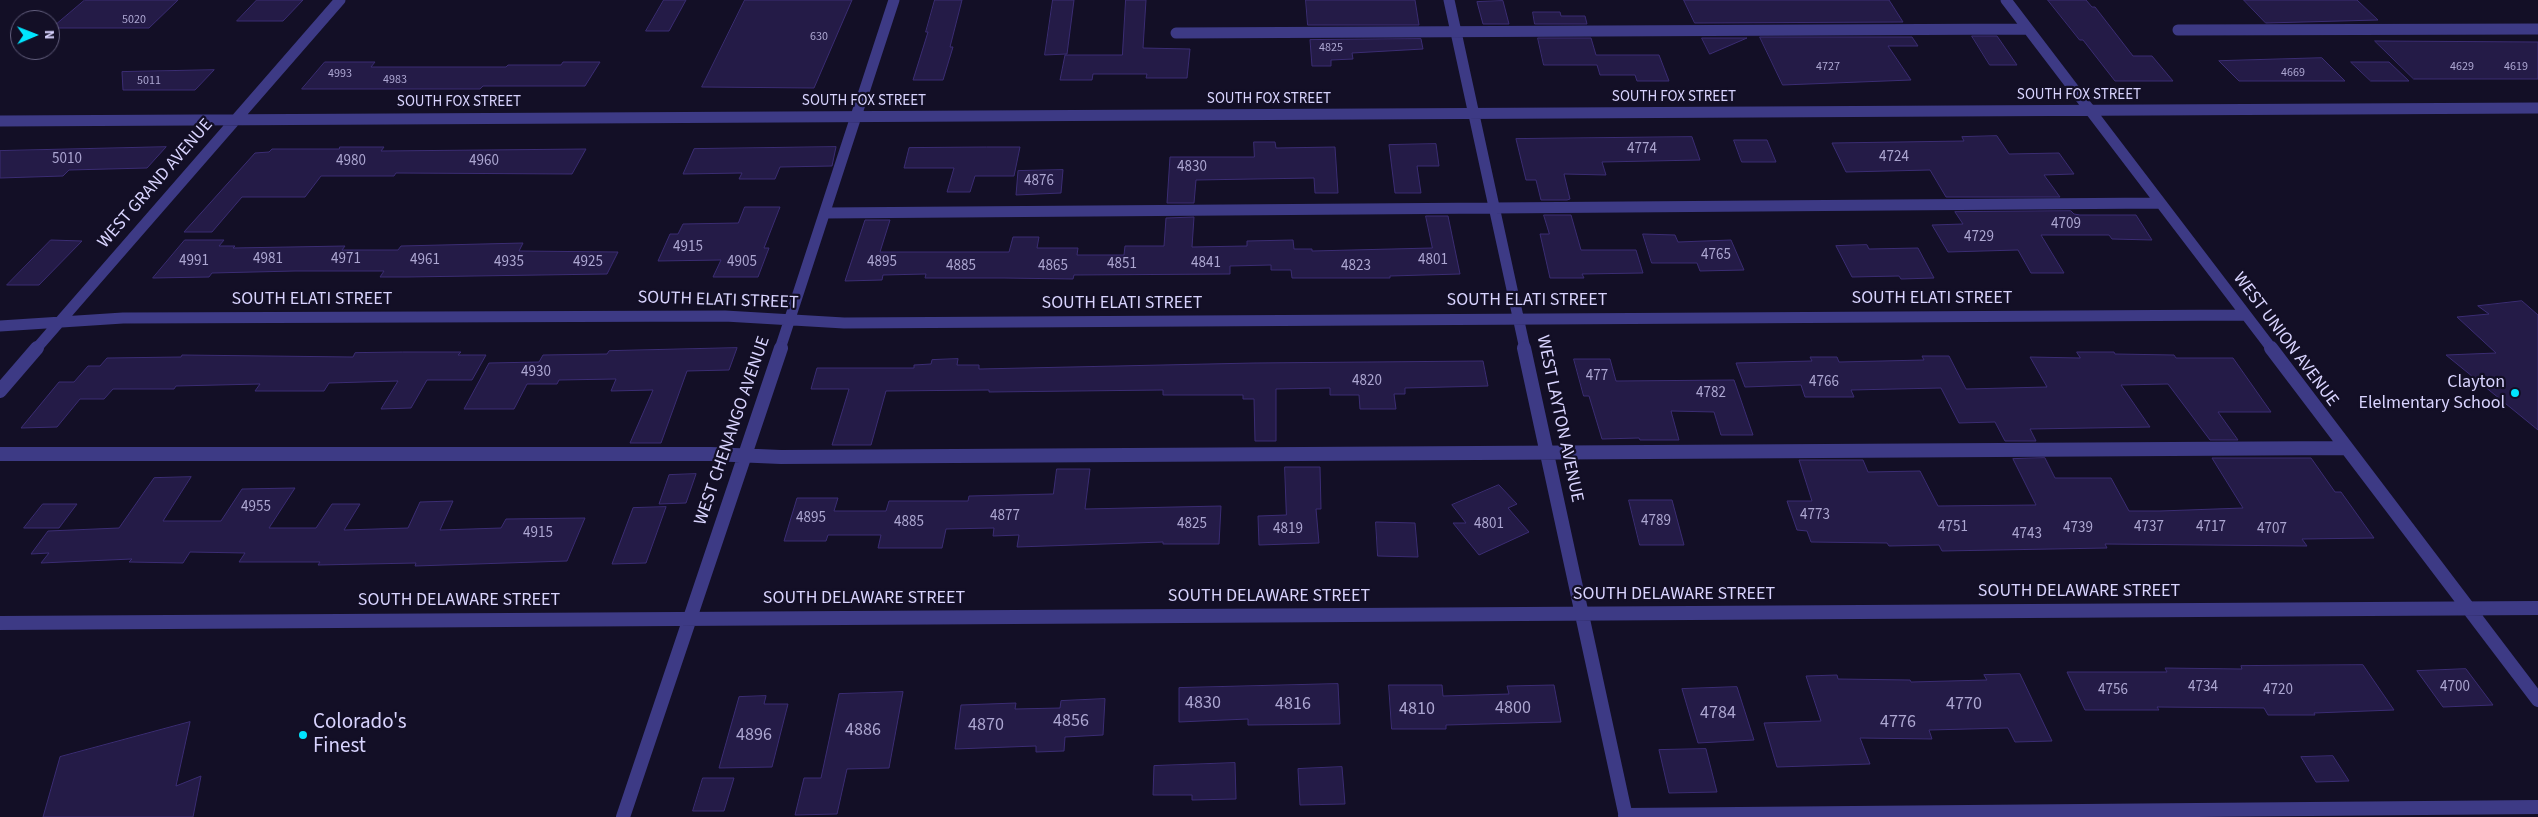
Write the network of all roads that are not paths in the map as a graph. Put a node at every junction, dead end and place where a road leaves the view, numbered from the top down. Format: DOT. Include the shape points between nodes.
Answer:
graph roads {
  1 [pos="340,0"];
  2 [pos="894,0"];
  3 [pos="1449,0"];
  4 [pos="2006,0"];
  5 [pos="2538,28"];
  6 [pos="2028,29"];
  7 [pos="2178,30"];
  8 [pos="1456,32"];
  9 [pos="1176,33"];
  10 [pos="2538,108"];
  11 [pos="2089,110"];
  12 [pos="1473,114"];
  13 [pos="855,117"];
  14 [pos="235,119"];
  15 [pos="0,121"];
  16 [pos="2159,203"];
  17 [pos="1494,207"];
  18 [pos="825,213"];
  19 [pos="2244,315"];
  20 [pos="1518,319"];
  21 [pos="790,320"];
  22 [pos="60,322"];
  23 [pos="0,326"];
  24 [pos="0,391"];
  25 [pos="2345,448"];
  26 [pos="1546,451"];
  27 [pos="0,454"];
  28 [pos="744,455"];
  29 [pos="2538,608"];
  30 [pos="2468,609"];
  31 [pos="1582,614"];
  32 [pos="690,619"];
  33 [pos="0,623"];
  34 [pos="2538,700"];
  35 [pos="2538,808"];
  36 [pos="1626,816"];
  37 [pos="623,817"];
  1 -- 14 [label="street, WEST GRAND AVENUE"];
  2 -- 13 [label="street, WEST CHENANGO AVENUE"];
  3 -- 8 [label="street, WEST LAYTON AVENUE"];
  4 -- 6 [label="street, WEST UNION AVENUE"];
  5 -- 7 [label="street"];
  6 -- 8 [label="street"];
  6 -- 11 [label="street, WEST UNION AVENUE"];
  8 -- 9 [label="street"];
  8 -- 12 [label="street, WEST LAYTON AVENUE"];
  10 -- 11 [label="street, SOUTH FOX STREET"];
  11 -- 12 [label="street, SOUTH FOX STREET"];
  11 -- 16 [label="street, WEST UNION AVENUE"];
  12 -- 13 [label="street, SOUTH FOX STREET"];
  12 -- 17 [label="street, WEST LAYTON AVENUE"];
  13 -- 14 [label="street, SOUTH FOX STREET"];
  13 -- 18 [label="street, WEST CHENANGO AVENUE"];
  14 -- 15 [label="street, SOUTH FOX STREET"];
  14 -- 22 [label="street, WEST GRAND AVENUE"];
  16 -- 17 [label="street"];
  16 -- 19 [label="street, WEST UNION AVENUE"];
  17 -- 18 [label="street"];
  17 -- 20 [label="street, WEST LAYTON AVENUE"];
  18 -- 21 [label="street, WEST CHENANGO AVENUE"];
  19 -- 20 [label="street, SOUTH ELATI STREET"];
  19 -- 25 [label="street, WEST UNION AVENUE"];
  20 -- 21 [label="street, SOUTH ELATI STREET" via="854,323"];
  20 -- 26 [label="street, WEST LAYTON AVENUE"];
  21 -- 22 [label="street, SOUTH ELATI STREET" via="715,316 123,318"];
  21 -- 28 [label="street, WEST CHENANGO AVENUE"];
  22 -- 23 [label="street, SOUTH ELATI STREET"];
  22 -- 24 [label="street, WEST GRAND AVENUE"];
  25 -- 26 [label="street"];
  25 -- 30 [label="street, WEST UNION AVENUE"];
  26 -- 28 [label="street"];
  26 -- 31 [label="street, WEST LAYTON AVENUE"];
  27 -- 28 [label="street"];
  28 -- 32 [label="street, WEST CHENANGO AVENUE"];
  29 -- 30 [label="street, SOUTH DELAWARE STREET"];
  30 -- 31 [label="street, SOUTH DELAWARE STREET"];
  30 -- 34 [label="street, WEST UNION AVENUE"];
  31 -- 32 [label="street, SOUTH DELAWARE STREET"];
  31 -- 36 [label="street, WEST LAYTON AVENUE"];
  32 -- 33 [label="street, SOUTH DELAWARE STREET"];
  32 -- 37 [label="street, WEST CHENANGO AVENUE"];
  35 -- 36 [label="street"];
}
